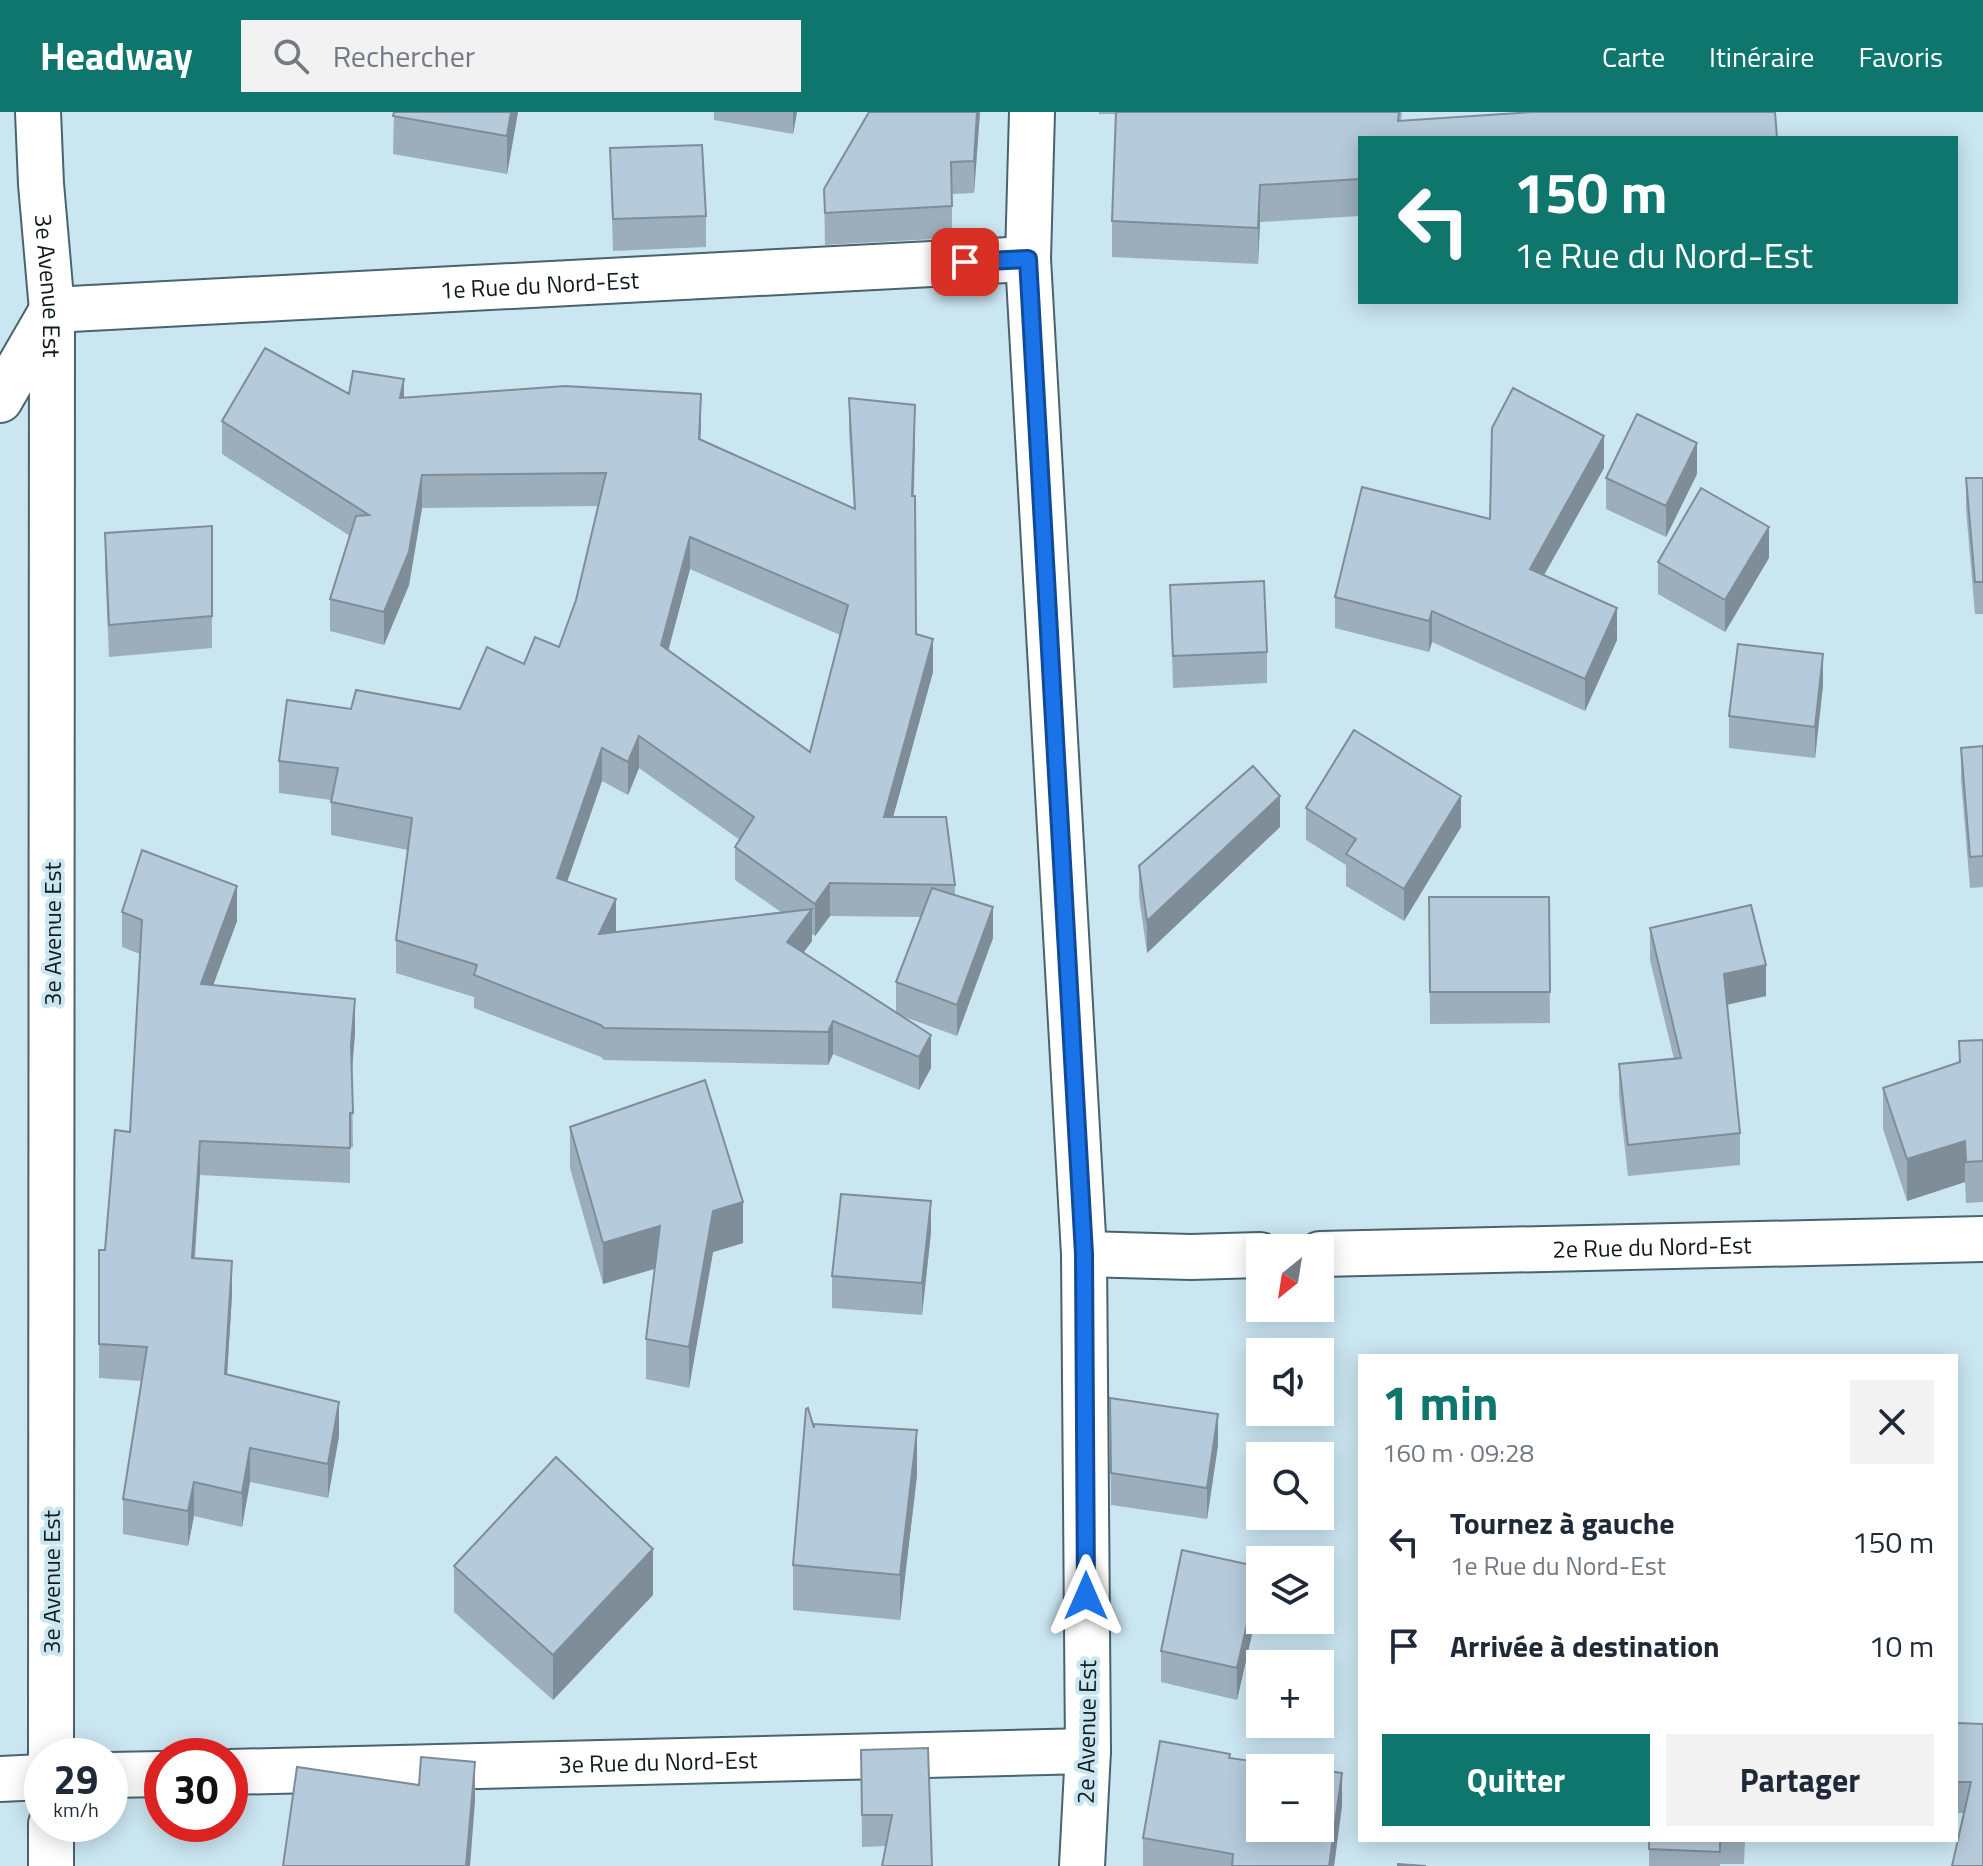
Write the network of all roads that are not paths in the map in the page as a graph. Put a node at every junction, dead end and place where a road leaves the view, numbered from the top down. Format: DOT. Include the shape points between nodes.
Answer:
graph roads {
  1 [pos="38,112"];
  2 [pos="1032,112"];
  3 [pos="1028,259"];
  4 [pos="52,310"];
  5 [pos="0,400"];
  6 [pos="1983,1239"];
  7 [pos="1084,1254"];
  8 [pos="1334,1254"];
  9 [pos="1246,1255"];
  10 [pos="51,1738"];
  11 [pos="1088,1751"];
  12 [pos="248,1772"];
  13 [pos="24,1778"];
  14 [pos="0,1779"];
  15 [pos="51,1842"];
  16 [pos="51,1866"];
  17 [pos="1082,1866"];
  1 -- 4 [label="street, 3e Avenue Est"];
  2 -- 3 [label="street, 2e Avenue Est"];
  3 -- 4 [label="street, 1e Rue du Nord-Est"];
  3 -- 7 [label="street, 2e Avenue Est"];
  4 -- 5 [label="street"];
  4 -- 10 [label="street, 3e Avenue Est"];
  6 -- 8 [label="street, 2e Rue du Nord-Est"];
  7 -- 9 [label="street"];
  7 -- 11 [label="street, 2e Avenue Est"];
  11 -- 12 [label="street, 3e Rue du Nord-Est"];
  11 -- 17 [label="street, 2e Avenue Est"];
  13 -- 14 [label="street"];
  15 -- 16 [label="street"];
}
